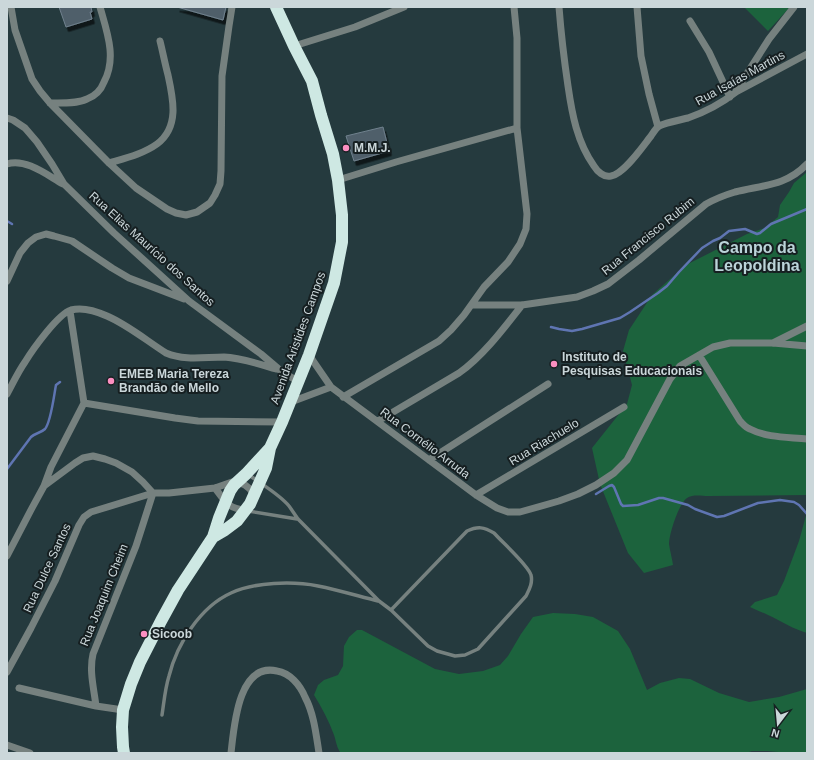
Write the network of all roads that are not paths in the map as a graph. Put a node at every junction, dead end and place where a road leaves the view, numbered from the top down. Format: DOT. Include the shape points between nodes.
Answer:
graph roads {
  1 [pos="11,7"];
  2 [pos="100,7"];
  3 [pos="232,7"];
  4 [pos="276,7"];
  5 [pos="514,7"];
  6 [pos="559,7"];
  7 [pos="637,7"];
  8 [pos="794,7"];
  9 [pos="401,8"];
  10 [pos="690,21"];
  11 [pos="160,41"];
  12 [pos="294,46"];
  13 [pos="807,54"];
  14 [pos="733,94"];
  15 [pos="50,104"];
  16 [pos="7,118"];
  17 [pos="658,127"];
  18 [pos="517,128"];
  19 [pos="109,163"];
  20 [pos="7,164"];
  21 [pos="807,164"];
  22 [pos="338,180"];
  23 [pos="64,184"];
  24 [pos="7,281"];
  25 [pos="189,301"];
  26 [pos="472,305"];
  27 [pos="522,305"];
  28 [pos="70,311"];
  29 [pos="807,326"];
  30 [pos="773,343"];
  31 [pos="807,346"];
  32 [pos="309,355"];
  33 [pos="699,355"];
  34 [pos="281,371"];
  35 [pos="298,382"];
  36 [pos="548,384"];
  37 [pos="331,387"];
  38 [pos="7,394"];
  39 [pos="343,397"];
  40 [pos="291,402"];
  41 [pos="84,403"];
  42 [pos="624,407"];
  43 [pos="378,421"];
  44 [pos="282,422"];
  45 [pos="807,439"];
  46 [pos="270,448"];
  47 [pos="429,460"];
  48 [pos="242,478"];
  49 [pos="260,483"];
  50 [pos="44,486"];
  51 [pos="215,488"];
  52 [pos="153,493"];
  53 [pos="254,495"];
  54 [pos="476,495"];
  55 [pos="225,502"];
  56 [pos="245,510"];
  57 [pos="298,519"];
  58 [pos="213,537"];
  59 [pos="7,556"];
  60 [pos="379,601"];
  61 [pos="391,610"];
  62 [pos="7,672"];
  63 [pos="19,688"];
  64 [pos="96,706"];
  65 [pos="123,710"];
  66 [pos="162,715"];
  67 [pos="7,745"];
  68 [pos="30,753"];
  69 [pos="124,753"];
  70 [pos="231,753"];
  71 [pos="319,753"];
  1 -- 15 [label="street" via="32,79"];
  2 -- 15 [label="street" via="110,47 110,65 102,87 95,94 78,102"];
  3 -- 19 [label="street" via="222,76 220,184 210,203 197,212 186,215 176,213 136,188"];
  4 -- 12 [label="highway, Avenida Aristides Campos"];
  5 -- 18 [label="street" via="517,38"];
  6 -- 17 [label="street" via="562,52 576,129 596,170 610,177 618,172 631,162"];
  7 -- 17 [label="street" via="641,56"];
  8 -- 14 [label="street" via="769,39"];
  9 -- 12 [label="street" via="355,27"];
  10 -- 14 [label="street"];
  11 -- 19 [label="street" via="174,108 168,132 159,143 148,149"];
  12 -- 22 [label="highway, Avenida Aristides Campos" via="312,81"];
  13 -- 14 [label="street, Rua Isaías Martins"];
  14 -- 17 [label="street, Rua Isaías Martins" via="690,117"];
  15 -- 19 [label="street"];
  16 -- 23 [label="street, Rua Elias Maurício dos Santos" via="25,128"];
  18 -- 22 [label="street"];
  18 -- 26 [label="street" via="527,214 526,229 508,262"];
  20 -- 23 [label="street" via="20,163 31,166"];
  21 -- 27 [label="street, Rua Francisco Rubim" via="790,178 775,184 734,192 706,204 608,284 592,292 577,297"];
  22 -- 32 [label="highway, Avenida Aristides Campos" via="342,242 334,283"];
  23 -- 25 [label="street, Rua Elias Maurício dos Santos"];
  24 -- 25 [label="street" via="20,253 28,243 46,234 72,242 129,278"];
  25 -- 34 [label="street, Rua Elias Maurício dos Santos"];
  26 -- 27 [label="street, Rua Francisco Rubim"];
  26 -- 39 [label="street" via="439,341"];
  27 -- 43 [label="street" via="470,365"];
  28 -- 34 [label="street" via="79,309 105,315 175,357 226,357 254,362"];
  28 -- 38 [label="street" via="60,316 52,325 25,362"];
  28 -- 41 [label="street"];
  29 -- 30 [label="street"];
  30 -- 31 [label="street"];
  30 -- 33 [label="street" via="730,343 713,347"];
  32 -- 35 [label="highway, Avenida Aristides Campos"];
  32 -- 37 [label="street, Rua Cornélio Arruda"];
  33 -- 45 [label="street" via="740,421 748,429 769,435"];
  33 -- 54 [label="street, Rua Cornélio Arruda" via="680,366 670,379 627,460 596,485 559,501 520,512 508,512 497,508"];
  34 -- 35 [label="street, Rua Elias Maurício dos Santos"];
  35 -- 40 [label="highway, Avenida Aristides Campos"];
  36 -- 47 [label="street"];
  37 -- 39 [label="street, Rua Cornélio Arruda"];
  37 -- 40 [label="street"];
  39 -- 43 [label="street, Rua Cornélio Arruda"];
  40 -- 44 [label="highway, Avenida Aristides Campos"];
  41 -- 44 [label="street" via="198,421"];
  41 -- 50 [label="street"];
  42 -- 54 [label="street, Rua Riachuelo"];
  43 -- 47 [label="street, Rua Cornélio Arruda"];
  44 -- 46 [label="highway, Avenida Aristides Campos"];
  46 -- 48 [label="highway, Avenida Aristides Campos"];
  46 -- 49 [label="highway, Avenida Aristides Campos"];
  47 -- 54 [label="street, Rua Cornélio Arruda"];
  48 -- 49 [label="lane"];
  48 -- 51 [label="street, Rua Dulce Santos"];
  48 -- 53 [label="street"];
  48 -- 55 [label="highway, Avenida Aristides Campos" via="230,491"];
  49 -- 53 [label="highway, Avenida Aristides Campos"];
  49 -- 57 [label="lane" via="283,500"];
  50 -- 52 [label="street" via="74,463 93,456 116,463 132,472"];
  50 -- 59 [label="street"];
  51 -- 52 [label="street, Rua Dulce Santos"];
  51 -- 55 [label="street"];
  52 -- 62 [label="street, Rua Dulce Santos" via="91,512 84,517 55,581"];
  52 -- 64 [label="street, Rua Joaquim Cheim" via="136,546 91,661"];
  53 -- 56 [label="highway, Avenida Aristides Campos"];
  55 -- 56 [label="street" via="234,508"];
  55 -- 58 [label="highway, Avenida Aristides Campos"];
  56 -- 57 [label="lane"];
  56 -- 58 [label="highway, Avenida Aristides Campos" via="237,521"];
  57 -- 60 [label="lane"];
  58 -- 65 [label="highway, Avenida Aristides Campos" via="160,621 140,662"];
  60 -- 61 [label="lane"];
  60 -- 66 [label="lane" via="318,586 298,584 271,583 231,593 214,603 185,636 169,676"];
  61 -- 61 [label="lane" via="437,652 455,656 465,655 478,649 526,596 532,582 531,575 494,533 488,529 474,528 467,531"];
  63 -- 64 [label="street"];
  64 -- 65 [label="street"];
  65 -- 69 [label="highway, Avenida Aristides Campos"];
  67 -- 68 [label="street"];
  70 -- 71 [label="street" via="242,693 249,680 257,673 268,669 288,675 306,697"];
}
